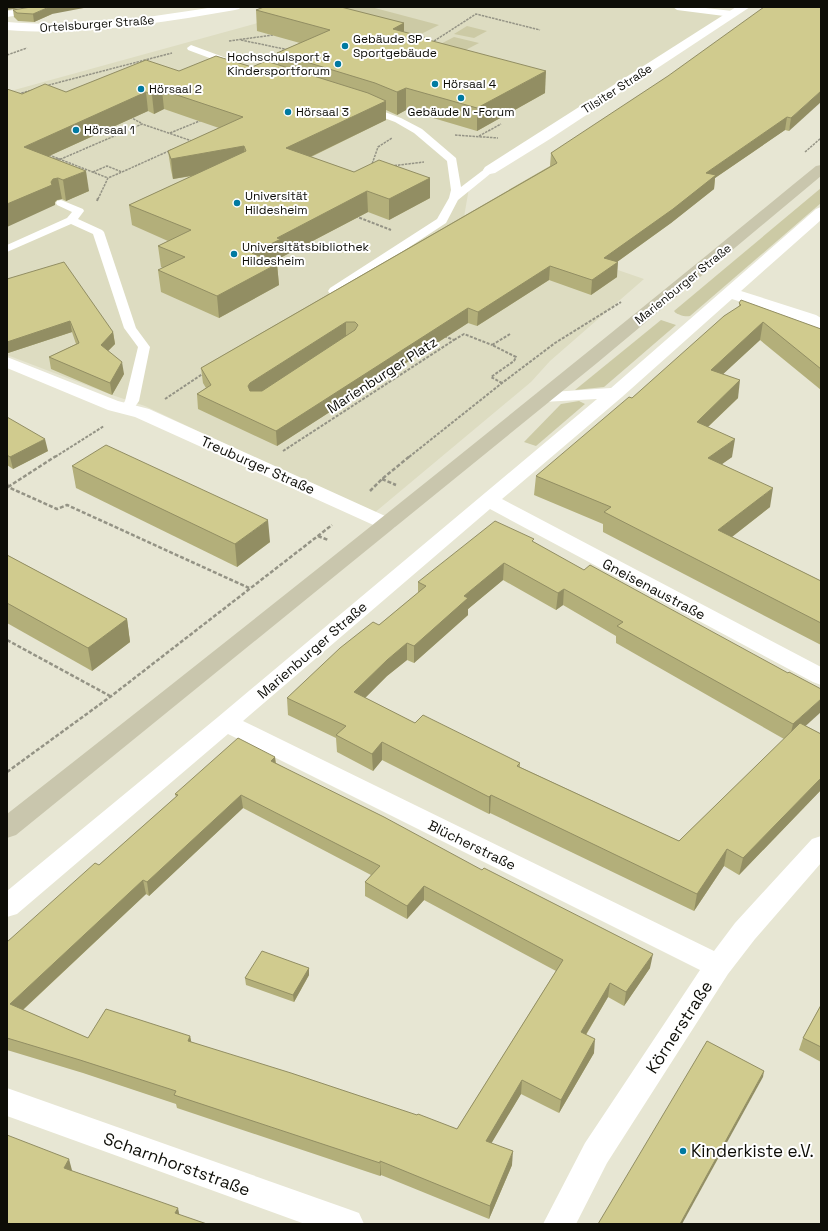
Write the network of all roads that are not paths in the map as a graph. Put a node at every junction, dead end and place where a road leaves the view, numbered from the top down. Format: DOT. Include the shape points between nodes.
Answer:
graph roads {
  1 [pos="53,7"];
  2 [pos="235,7"];
  3 [pos="677,7"];
  4 [pos="744,7"];
  5 [pos="7,14"];
  6 [pos="732,14"];
  7 [pos="7,26"];
  8 [pos="191,48"];
  9 [pos="240,66"];
  10 [pos="358,105"];
  11 [pos="821,169"];
  12 [pos="490,170"];
  13 [pos="454,198"];
  14 [pos="61,203"];
  15 [pos="821,212"];
  16 [pos="72,220"];
  17 [pos="7,249"];
  18 [pos="334,291"];
  19 [pos="731,294"];
  20 [pos="821,325"];
  21 [pos="7,362"];
  22 [pos="616,393"];
  23 [pos="543,397"];
  24 [pos="135,410"];
  25 [pos="488,500"];
  26 [pos="387,524"];
  27 [pos="821,678"];
  28 [pos="226,723"];
  29 [pos="7,828"];
  30 [pos="821,846"];
  31 [pos="7,906"];
  32 [pos="718,966"];
  33 [pos="7,1102"];
  34 [pos="348,1224"];
  35 [pos="559,1224"];
  1 -- 5 [label="lane"];
  2 -- 7 [label="street, Ortelsburger Straße" via="93,26 52,29"];
  3 -- 6 [label="lane"];
  4 -- 6 [label="street, Tilsiter Straße"];
  6 -- 12 [label="street, Tilsiter Straße"];
  8 -- 9 [label="lane"];
  10 -- 13 [label="lane" via="398,120 418,132 452,160 456,190"];
  11 -- 23 [label="main road, Marienburger Straße"];
  12 -- 13 [label="lane"];
  13 -- 18 [label="lane" via="442,221"];
  14 -- 16 [label="lane" via="78,211"];
  15 -- 19 [label="street, Marienburger Straße"];
  16 -- 17 [label="lane"];
  16 -- 24 [label="lane" via="98,232 130,328 144,347 132,402"];
  19 -- 20 [label="street" via="810,319"];
  19 -- 22 [label="street, Marienburger Straße"];
  21 -- 24 [label="street, Treuburger Straße" via="114,406"];
  22 -- 23 [label="street"];
  22 -- 25 [label="street, Marienburger Straße"];
  23 -- 26 [label="main road, Marienburger Straße"];
  24 -- 26 [label="street, Treuburger Straße"];
  25 -- 27 [label="street, Gneisenaustraße"];
  25 -- 28 [label="street, Marienburger Straße"];
  26 -- 29 [label="main road, Marienburger Straße"];
  28 -- 31 [label="street, Marienburger Straße"];
  28 -- 32 [label="street, Blücherstraße"];
  30 -- 32 [label="street, Körnerstraße" via="745,931"];
  32 -- 35 [label="street, Körnerstraße" via="596,1153"];
  33 -- 34 [label="street, Scharnhorststraße"];
}
